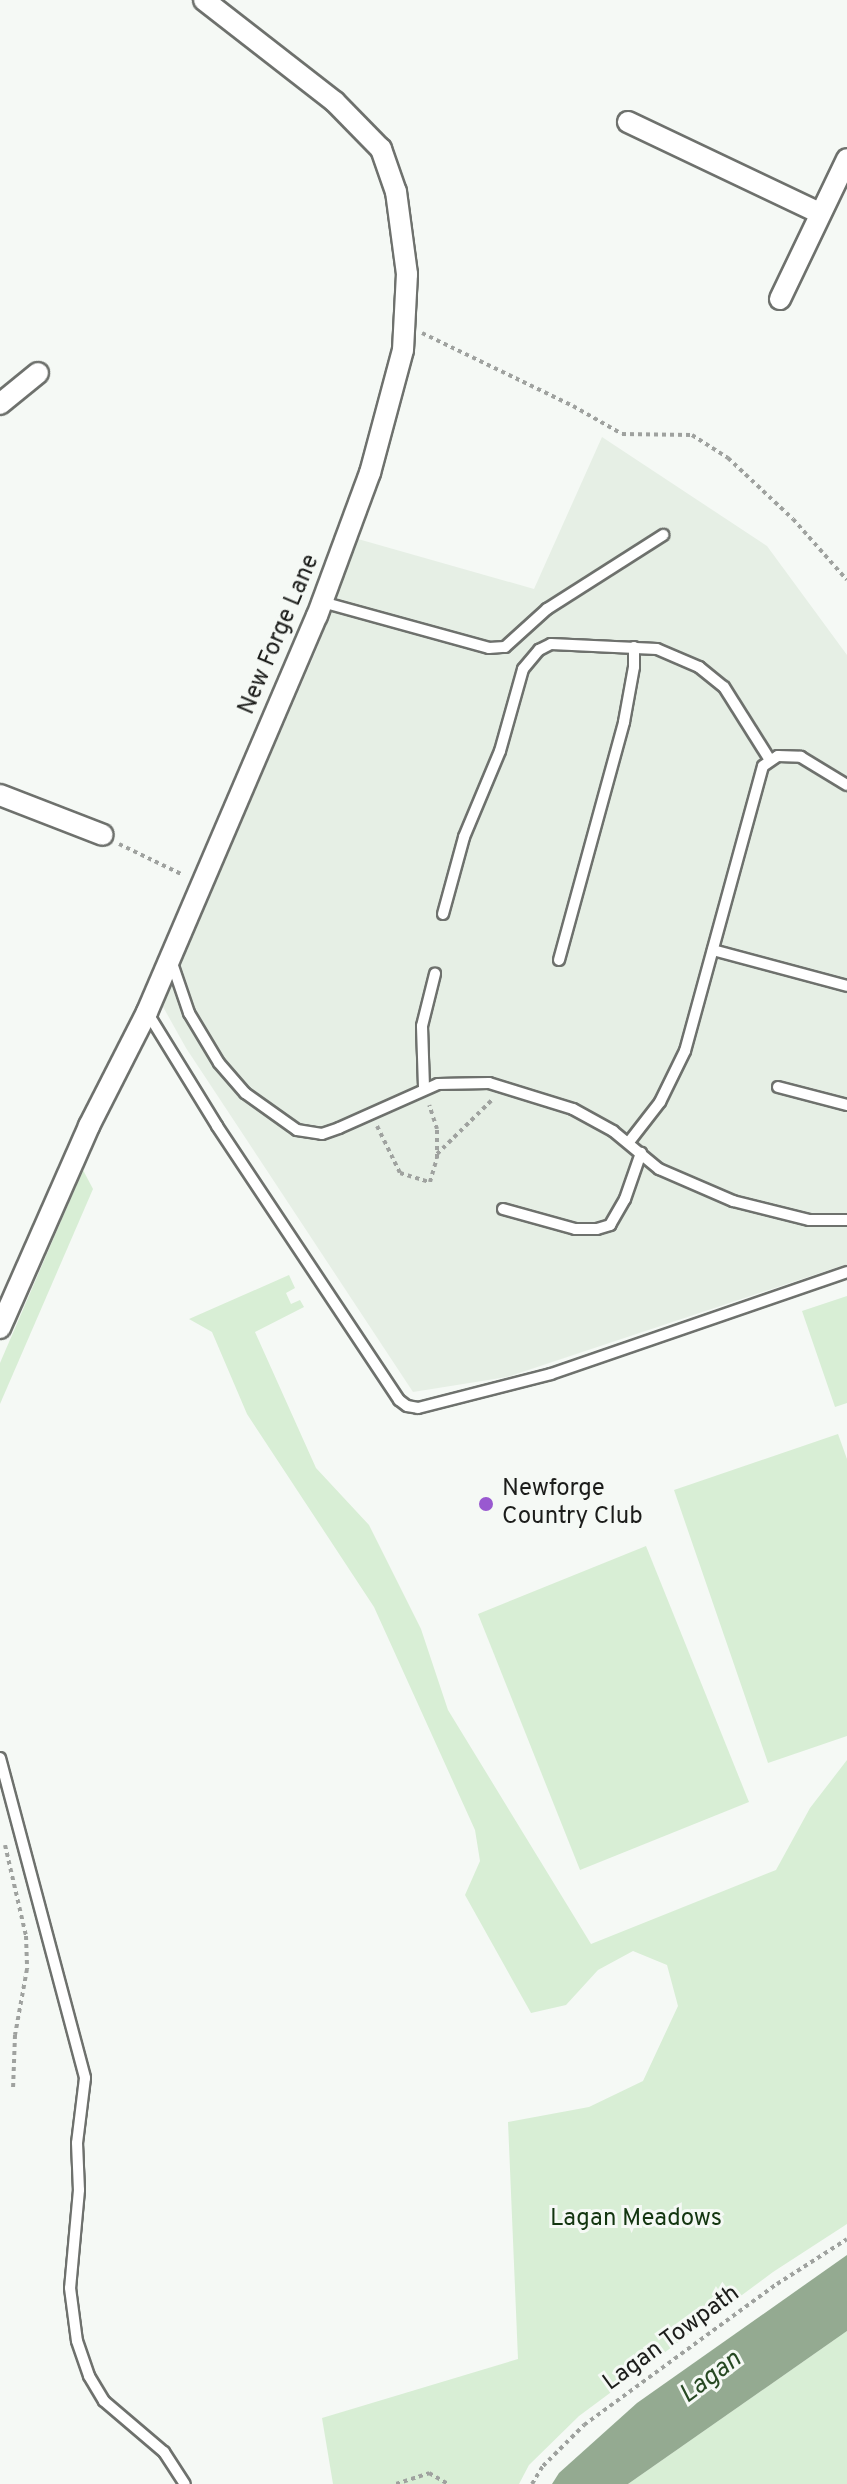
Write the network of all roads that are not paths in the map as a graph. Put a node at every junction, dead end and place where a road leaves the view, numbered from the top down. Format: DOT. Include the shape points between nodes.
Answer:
graph roads {
  1 [pos="204,0"];
  2 [pos="628,122"];
  3 [pos="847,159"];
  4 [pos="820,213"];
  5 [pos="780,299"];
  6 [pos="38,373"];
  7 [pos="0,404"];
  8 [pos="663,535"];
  9 [pos="322,602"];
  10 [pos="634,647"];
  11 [pos="770,760"];
  12 [pos="847,785"];
  13 [pos="0,795"];
  14 [pos="103,835"];
  15 [pos="443,914"];
  16 [pos="713,950"];
  17 [pos="171,957"];
  18 [pos="559,960"];
  19 [pos="435,974"];
  20 [pos="847,986"];
  21 [pos="147,1012"];
  22 [pos="424,1087"];
  23 [pos="778,1087"];
  24 [pos="847,1105"];
  25 [pos="629,1142"];
  26 [pos="641,1153"];
  27 [pos="503,1209"];
  28 [pos="847,1220"];
  29 [pos="847,1272"];
  30 [pos="0,1328"];
  31 [pos="0,1758"];
  32 [pos="185,2484"];
  1 -- 9 [label="street, New Forge Lane" via="335,102 381,149 390,167 407,274 406,325 391,402 353,525"];
  2 -- 4 [label="street"];
  3 -- 4 [label="street"];
  4 -- 5 [label="street"];
  6 -- 7 [label="street"];
  8 -- 9 [label="lane" via="547,609 505,647 489,648"];
  9 -- 17 [label="street, New Forge Lane"];
  10 -- 11 [label="lane" via="673,654 714,676"];
  10 -- 15 [label="lane" via="564,642 531,658 464,837"];
  10 -- 18 [label="lane" via="624,722"];
  11 -- 12 [label="lane" via="801,757"];
  11 -- 16 [label="lane" via="759,780"];
  13 -- 14 [label="street"];
  16 -- 20 [label="lane"];
  16 -- 25 [label="lane" via="679,1067"];
  17 -- 21 [label="street, New Forge Lane"];
  17 -- 22 [label="lane" via="189,1013 219,1063 262,1108 297,1130 310,1134 339,1128"];
  19 -- 22 [label="lane" via="422,1026"];
  21 -- 29 [label="lane" via="217,1126 407,1406 418,1408 551,1374"];
  21 -- 30 [label="street, New Forge Lane" via="89,1126"];
  22 -- 25 [label="lane" via="469,1081 509,1086 573,1109"];
  23 -- 24 [label="lane"];
  25 -- 26 [label="lane"];
  26 -- 27 [label="lane" via="610,1225 575,1229"];
  26 -- 28 [label="lane" via="675,1178 733,1201 809,1220"];
  31 -- 32 [label="lane" via="85,2078 70,2288 77,2341 98,2393 164,2452"];
}
